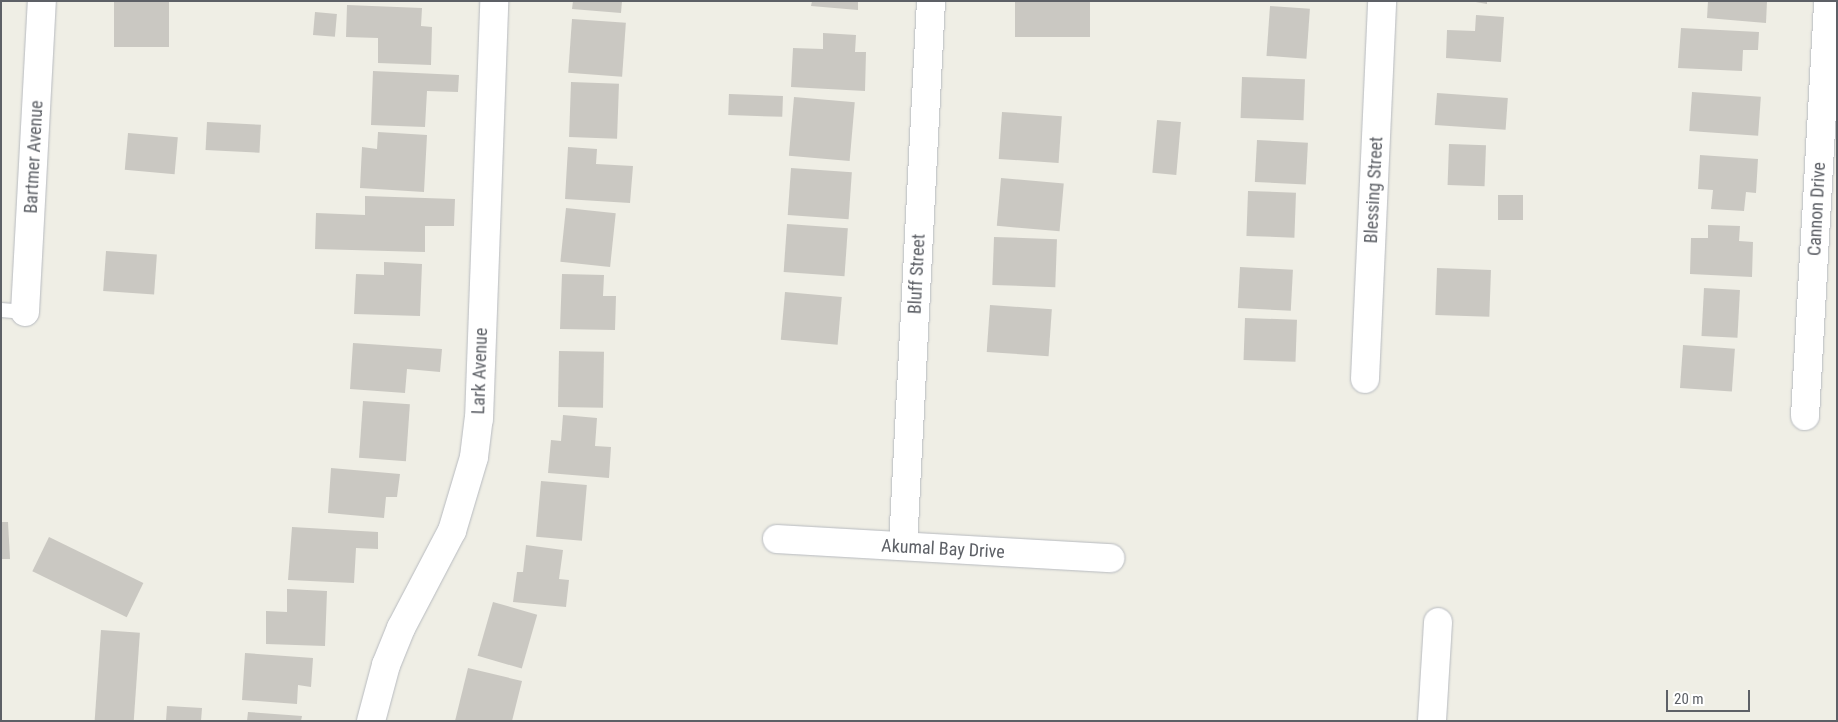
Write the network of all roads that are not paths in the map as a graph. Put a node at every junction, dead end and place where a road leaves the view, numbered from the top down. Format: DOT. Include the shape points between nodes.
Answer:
graph roads {
  1 [pos="42,1"];
  2 [pos="494,1"];
  3 [pos="930,1"];
  4 [pos="1382,1"];
  5 [pos="1828,1"];
  6 [pos="13,311"];
  7 [pos="1365,380"];
  8 [pos="1805,416"];
  9 [pos="777,539"];
  10 [pos="903,546"];
  11 [pos="1110,558"];
  12 [pos="1438,622"];
  13 [pos="371,721"];
  14 [pos="1432,721"];
  1 -- 6 [label="street, Bartmer Avenue"];
  2 -- 13 [label="street, Lark Avenue" via="479,418 474,457 452,531 401,628 386,665"];
  3 -- 10 [label="street, Bluff Street"];
  4 -- 7 [label="street, Blessing Street"];
  5 -- 8 [label="street, Cannon Drive"];
  9 -- 10 [label="street, Akumal Bay Drive"];
  10 -- 11 [label="street, Akumal Bay Drive"];
  12 -- 14 [label="street"];
}
